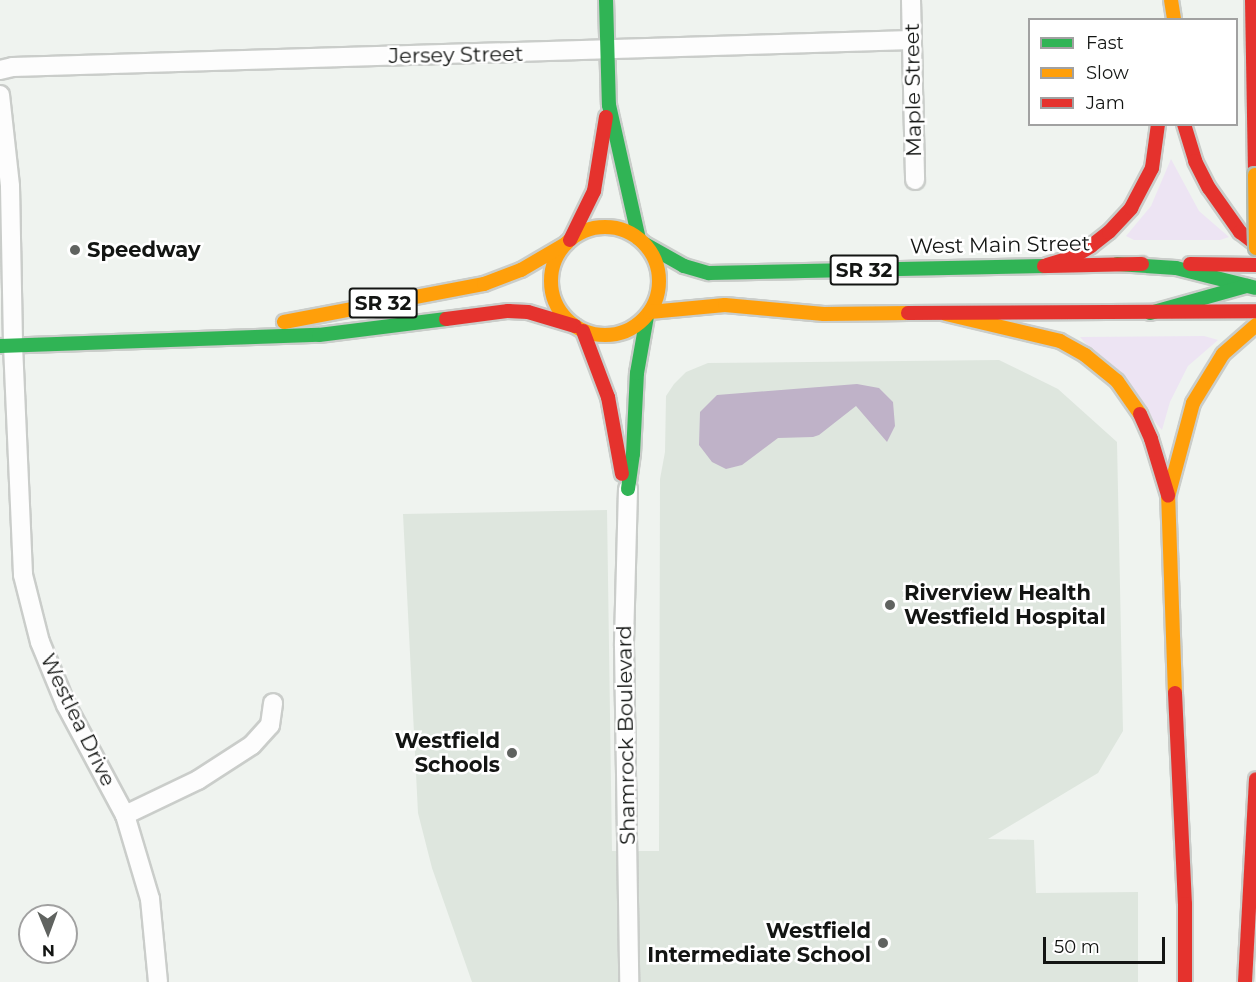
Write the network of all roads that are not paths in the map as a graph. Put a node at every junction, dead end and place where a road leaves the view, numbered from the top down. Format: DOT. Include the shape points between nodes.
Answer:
graph roads {
  1 [pos="606,0"];
  2 [pos="911,0"];
  3 [pos="1163,0"];
  4 [pos="1171,0"];
  5 [pos="1252,0"];
  6 [pos="1162,18"];
  7 [pos="1174,18"];
  8 [pos="912,40"];
  9 [pos="607,51"];
  10 [pos="0,70"];
  11 [pos="0,95"];
  12 [pos="609,105"];
  13 [pos="1158,126"];
  14 [pos="1185,126"];
  15 [pos="1255,175"];
  16 [pos="915,180"];
  17 [pos="642,241"];
  18 [pos="568,242"];
  19 [pos="1256,246"];
  20 [pos="1117,264"];
  21 [pos="1047,265"];
  22 [pos="1256,265"];
  23 [pos="1254,285"];
  24 [pos="1256,311"];
  25 [pos="1150,313"];
  26 [pos="648,314"];
  27 [pos="946,314"];
  28 [pos="1256,326"];
  29 [pos="579,328"];
  30 [pos="190,340"];
  31 [pos="6,346"];
  32 [pos="628,489"];
  33 [pos="1168,497"];
  34 [pos="273,703"];
  35 [pos="1256,779"];
  36 [pos="125,815"];
  37 [pos="158,982"];
  38 [pos="629,982"];
  39 [pos="1185,982"];
  40 [pos="1245,982"];
  1 -- 9 [label="main road"];
  2 -- 8 [label="street, Maple Street"];
  3 -- 6 [label="main road"];
  4 -- 7 [label="main road"];
  5 -- 15 [label="main road"];
  8 -- 9 [label="street, Jersey Street"];
  8 -- 16 [label="street, Maple Street"];
  9 -- 10 [label="street, Jersey Street" via="25,66"];
  9 -- 12 [label="main road"];
  11 -- 31 [label="street, Westlea Drive" via="10,186"];
  12 -- 17 [label="main road"];
  12 -- 18 [label="main road" via="594,191"];
  13 -- 21 [label="main road" via="1152,168 1131,208 1091,246"];
  14 -- 19 [label="main road" via="1195,161 1209,188 1240,232"];
  15 -- 19 [label="main road, bridge"];
  17 -- 18 [label="main road" via="616,228 600,228"];
  17 -- 21 [label="main road, West Main Street / SR 32" via="684,266 709,273"];
  17 -- 26 [label="main road" via="654,258 659,282 657,298"];
  18 -- 29 [label="main road" via="554,265 552,291 562,314"];
  18 -- 30 [label="main road, SR 32" via="521,270 484,284"];
  20 -- 21 [label="main road, West Main Street / SR 32"];
  20 -- 22 [label="main road, West Main Street / SR 32"];
  20 -- 23 [label="main road" via="1176,268"];
  23 -- 25 [label="main road"];
  24 -- 25 [label="main road, SR 32"];
  25 -- 27 [label="main road, SR 32"];
  26 -- 27 [label="main road, SR 32" via="724,305 824,314"];
  26 -- 29 [label="main road" via="621,333 606,336"];
  26 -- 32 [label="main road, Shamrock Boulevard" via="637,373"];
  27 -- 33 [label="main road" via="1060,341 1102,369 1132,400 1142,417"];
  28 -- 33 [label="main road" via="1224,354 1193,403"];
  29 -- 30 [label="main road, SR 32" via="508,310 345,334"];
  29 -- 32 [label="main road, Shamrock Boulevard" via="608,397 618,461"];
  30 -- 31 [label="main road, SR 32"];
  31 -- 36 [label="street, Westlea Drive" via="23,575 32,611 40,642 66,705"];
  32 -- 38 [label="street, Shamrock Boulevard" via="624,646"];
  33 -- 39 [label="main road"];
  34 -- 36 [label="street" via="270,725 252,745 198,780"];
  35 -- 40 [label="main road"];
  36 -- 37 [label="street, Westlea Drive" via="150,899"];
}
